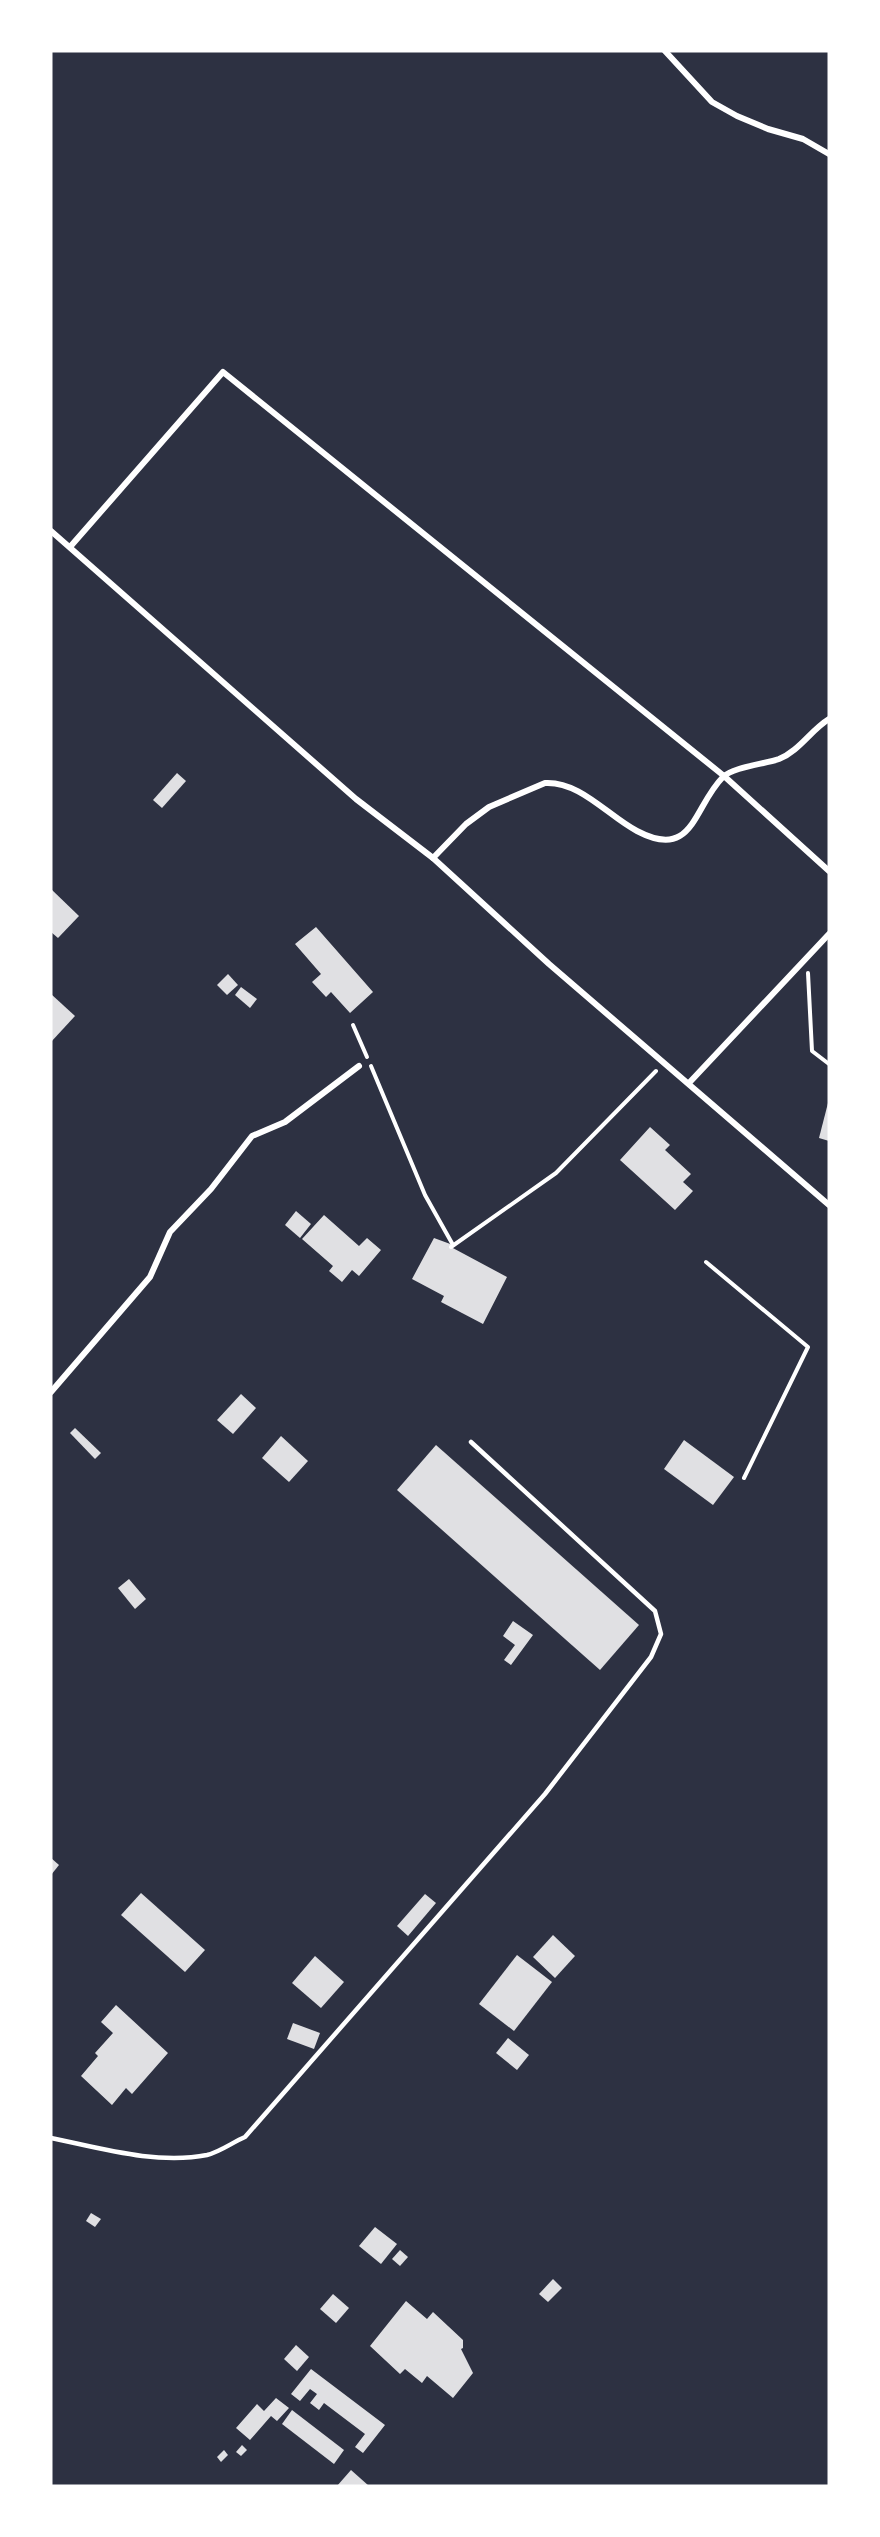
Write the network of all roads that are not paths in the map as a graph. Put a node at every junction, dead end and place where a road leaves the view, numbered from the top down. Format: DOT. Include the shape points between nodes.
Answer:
graph roads {
  1 [pos="664,51"];
  2 [pos="829,154"];
  3 [pos="51,531"];
  4 [pos="70,547"];
  5 [pos="829,719"];
  6 [pos="724,776"];
  7 [pos="433,858"];
  8 [pos="829,871"];
  9 [pos="829,934"];
  10 [pos="359,1066"];
  11 [pos="689,1083"];
  12 [pos="829,1204"];
  13 [pos="51,1392"];
  14 [pos="471,1442"];
  15 [pos="51,2138"];
  1 -- 2 [label="street" via="712,102 737,117 803,139"];
  3 -- 4 [label="street"];
  4 -- 6 [label="street" via="223,372"];
  4 -- 7 [label="street" via="356,799"];
  5 -- 6 [label="street" via="781,758"];
  6 -- 7 [label="street" via="688,830 667,841 655,840 621,823 581,793 545,783 489,807"];
  6 -- 8 [label="street"];
  7 -- 11 [label="street" via="549,964"];
  9 -- 11 [label="street"];
  10 -- 13 [label="street" via="285,1122 252,1136 211,1189 170,1232 150,1277"];
  11 -- 12 [label="street"];
  14 -- 15 [label="lane" via="655,1611 661,1634 651,1657 545,1794 245,2137 208,2154 167,2157 110,2151"];
}
